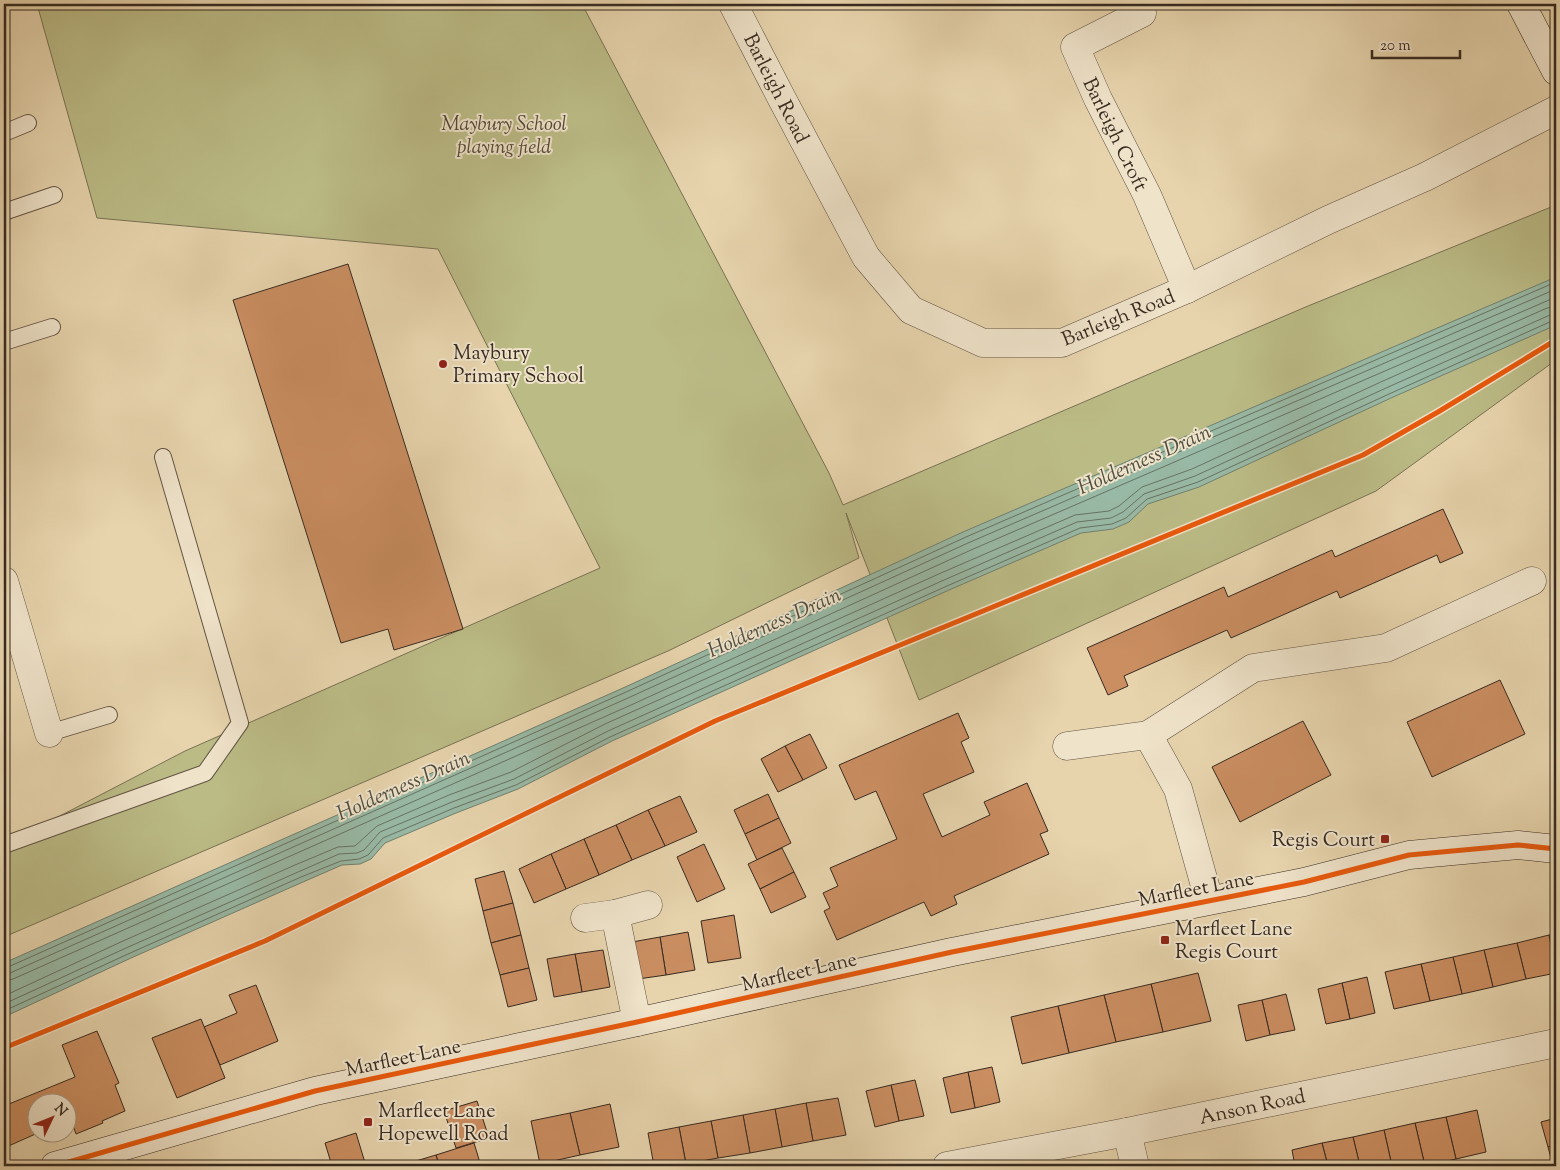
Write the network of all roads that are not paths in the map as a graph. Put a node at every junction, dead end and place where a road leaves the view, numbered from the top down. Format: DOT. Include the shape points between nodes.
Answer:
graph roads {
  1 [pos="733,4"];
  2 [pos="1520,4"];
  3 [pos="1142,13"];
  4 [pos="1556,71"];
  5 [pos="1556,110"];
  6 [pos="28,123"];
  7 [pos="4,132"];
  8 [pos="54,195"];
  9 [pos="4,212"];
  10 [pos="1187,289"];
  11 [pos="52,327"];
  12 [pos="4,342"];
  13 [pos="163,457"];
  14 [pos="4,581"];
  15 [pos="1532,581"];
  16 [pos="109,715"];
  17 [pos="49,733"];
  18 [pos="1148,735"];
  19 [pos="1067,746"];
  20 [pos="4,845"];
  21 [pos="1556,848"];
  22 [pos="1209,900"];
  23 [pos="648,904"];
  24 [pos="615,914"];
  25 [pos="586,918"];
  26 [pos="636,1022"];
  27 [pos="1556,1043"];
  28 [pos="1127,1132"];
  29 [pos="56,1166"];
  30 [pos="947,1166"];
  31 [pos="1135,1166"];
  1 -- 10 [label="street, Barleigh Road" via="866,257 911,310 983,343 1062,343"];
  2 -- 4 [label="street"];
  3 -- 10 [label="street, Barleigh Croft" via="1075,47"];
  5 -- 10 [label="street, Barleigh Road" via="1425,177"];
  6 -- 7 [label="lane"];
  8 -- 9 [label="lane"];
  11 -- 12 [label="lane"];
  13 -- 20 [label="lane" via="240,723 204,773"];
  14 -- 17 [label="street"];
  15 -- 18 [label="street" via="1386,648 1253,668"];
  16 -- 17 [label="lane"];
  18 -- 19 [label="street"];
  18 -- 22 [label="street" via="1178,788"];
  21 -- 22 [label="street, Marfleet Lane" via="1518,845 1409,854 1304,882"];
  22 -- 26 [label="street, Marfleet Lane" via="952,952"];
  23 -- 24 [label="street"];
  24 -- 25 [label="street"];
  24 -- 26 [label="street"];
  26 -- 29 [label="street, Marfleet Lane" via="315,1091"];
  27 -- 28 [label="street, Anson Road"];
  28 -- 30 [label="street, Anson Road"];
  28 -- 31 [label="street"];
}
